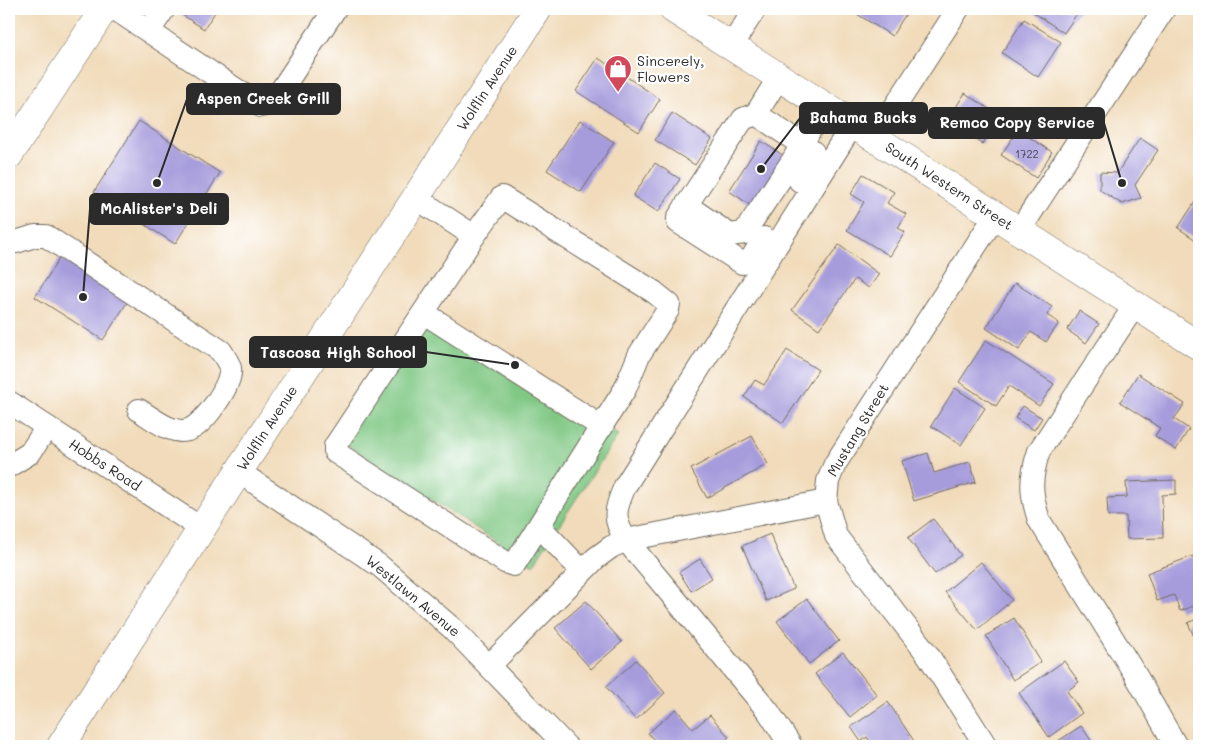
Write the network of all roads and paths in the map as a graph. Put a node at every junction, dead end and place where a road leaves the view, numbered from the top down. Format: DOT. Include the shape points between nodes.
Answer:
graph roads {
  1 [pos="104,9"];
  2 [pos="115,9"];
  3 [pos="164,9"];
  4 [pos="335,9"];
  5 [pos="538,9"];
  6 [pos="673,9"];
  7 [pos="755,9"];
  8 [pos="958,9"];
  9 [pos="1164,9"];
  10 [pos="149,31"];
  11 [pos="731,46"];
  12 [pos="779,77"];
  13 [pos="824,106"];
  14 [pos="756,114"];
  15 [pos="864,131"];
  16 [pos="801,144"];
  17 [pos="9,155"];
  18 [pos="416,198"];
  19 [pos="686,205"];
  20 [pos="995,216"];
  21 [pos="1019,231"];
  22 [pos="474,236"];
  23 [pos="16,242"];
  24 [pos="1135,305"];
  25 [pos="424,313"];
  26 [pos="1199,346"];
  27 [pos="9,402"];
  28 [pos="139,410"];
  29 [pos="47,427"];
  30 [pos="602,427"];
  31 [pos="30,453"];
  32 [pos="9,466"];
  33 [pos="239,472"];
  34 [pos="9,480"];
  35 [pos="826,502"];
  36 [pos="540,527"];
  37 [pos="202,529"];
  38 [pos="626,540"];
  39 [pos="582,571"];
  40 [pos="490,665"];
  41 [pos="61,746"];
  42 [pos="566,746"];
  43 [pos="791,746"];
  44 [pos="986,746"];
  45 [pos="1176,746"];
  1 -- 17 [label="main road"];
  2 -- 10 [label="street"];
  3 -- 10 [label="street"];
  4 -- 10 [label="street" via="272,104 261,106"];
  5 -- 18 [label="main road, Wolflin Avenue"];
  6 -- 11 [label="main road, South Western Street"];
  7 -- 11 [label="street"];
  8 -- 15 [label="street"];
  9 -- 21 [label="street"];
  11 -- 12 [label="main road, South Western Street"];
  12 -- 13 [label="main road, South Western Street"];
  12 -- 14 [label="street"];
  13 -- 15 [label="main road, South Western Street"];
  13 -- 16 [label="street"];
  14 -- 16 [label="street"];
  14 -- 19 [label="street" via="743,119"];
  15 -- 20 [label="main road, South Western Street"];
  15 -- 38 [label="street" via="625,486 616,507 617,525"];
  16 -- 19 [label="street" via="744,233 730,235"];
  16 -- 19 [label="street" via="813,152 813,160 750,261 745,264 678,222"];
  18 -- 22 [label="street"];
  18 -- 33 [label="main road, Wolflin Avenue"];
  20 -- 21 [label="main road, South Western Street"];
  20 -- 35 [label="street, Mustang Street" via="834,464"];
  21 -- 24 [label="main road, South Western Street"];
  22 -- 25 [label="street"];
  22 -- 30 [label="street" via="497,201 502,197 508,199 669,304 639,355 630,381"];
  23 -- 28 [label="street" via="46,236 222,351 230,369 227,384 203,421 188,431 168,428"];
  24 -- 26 [label="main road, South Western Street"];
  24 -- 45 [label="street" via="1039,451 1031,475 1032,500 1039,520"];
  25 -- 30 [label="street"];
  25 -- 36 [label="street" via="335,446 336,452 510,565 518,562"];
  27 -- 29 [label="street, Hobbs Road"];
  29 -- 31 [label="street"];
  29 -- 37 [label="street, Hobbs Road"];
  30 -- 36 [label="street"];
  31 -- 32 [label="street"];
  31 -- 34 [label="street"];
  33 -- 37 [label="main road, Wolflin Avenue"];
  33 -- 40 [label="street, Westlawn Avenue" via="380,566"];
  35 -- 38 [label="street"];
  35 -- 44 [label="street, Mustang Street" via="836,536 928,655"];
  36 -- 39 [label="street"];
  37 -- 41 [label="main road, Wolflin Avenue"];
  38 -- 39 [label="street" via="611,546"];
  38 -- 43 [label="street" via="768,711"];
  39 -- 40 [label="street"];
  40 -- 42 [label="street, Westlawn Avenue"];
}
